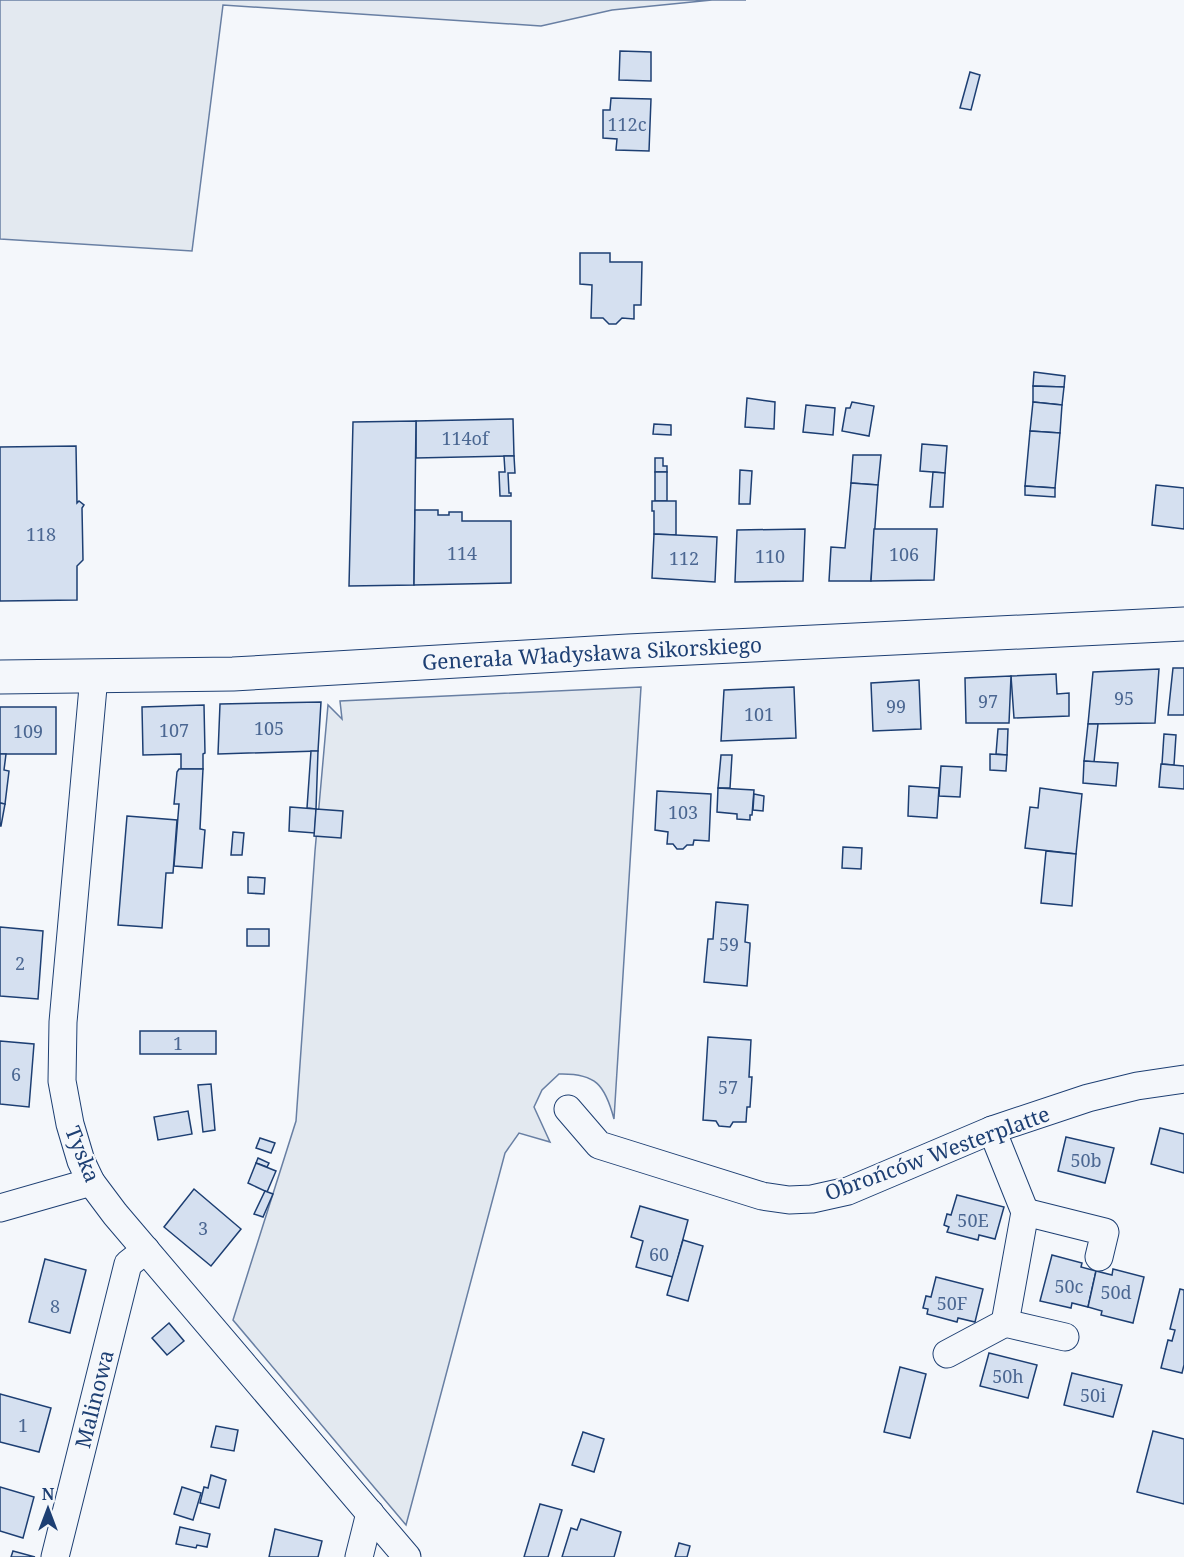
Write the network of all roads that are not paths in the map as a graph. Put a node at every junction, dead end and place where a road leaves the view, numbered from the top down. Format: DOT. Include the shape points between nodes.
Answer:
graph roads {
  1 [pos="1184,624"];
  2 [pos="94,676"];
  3 [pos="0,677"];
  4 [pos="1184,1080"];
  5 [pos="568,1109"];
  6 [pos="992,1130"];
  7 [pos="91,1182"];
  8 [pos="0,1208"];
  9 [pos="1025,1212"];
  10 [pos="146,1250"];
  11 [pos="1100,1257"];
  12 [pos="1005,1323"];
  13 [pos="1065,1337"];
  14 [pos="946,1354"];
  15 [pos="370,1513"];
  16 [pos="55,1557"];
  17 [pos="359,1557"];
  18 [pos="407,1557"];
  1 -- 2 [label="street, Generała Władysława Sikorskiego" via="244,674"];
  2 -- 3 [label="street, Generała Władysława Sikorskiego"];
  2 -- 7 [label="street, Tyska" via="63,1022 62,1081 81,1161"];
  4 -- 6 [label="street, Obrońców Westerplatte" via="1088,1098"];
  5 -- 6 [label="street, Obrońców Westerplatte" via="599,1145 762,1196 789,1200 848,1191"];
  6 -- 9 [label="street"];
  7 -- 8 [label="street"];
  7 -- 10 [label="street, Tyska"];
  9 -- 11 [label="street" via="1105,1232"];
  9 -- 12 [label="street"];
  10 -- 15 [label="street, Tyska"];
  10 -- 16 [label="street, Malinowa" via="128,1264"];
  12 -- 13 [label="street"];
  12 -- 14 [label="street"];
  15 -- 17 [label="street"];
  15 -- 18 [label="street, Tyska"];
}
